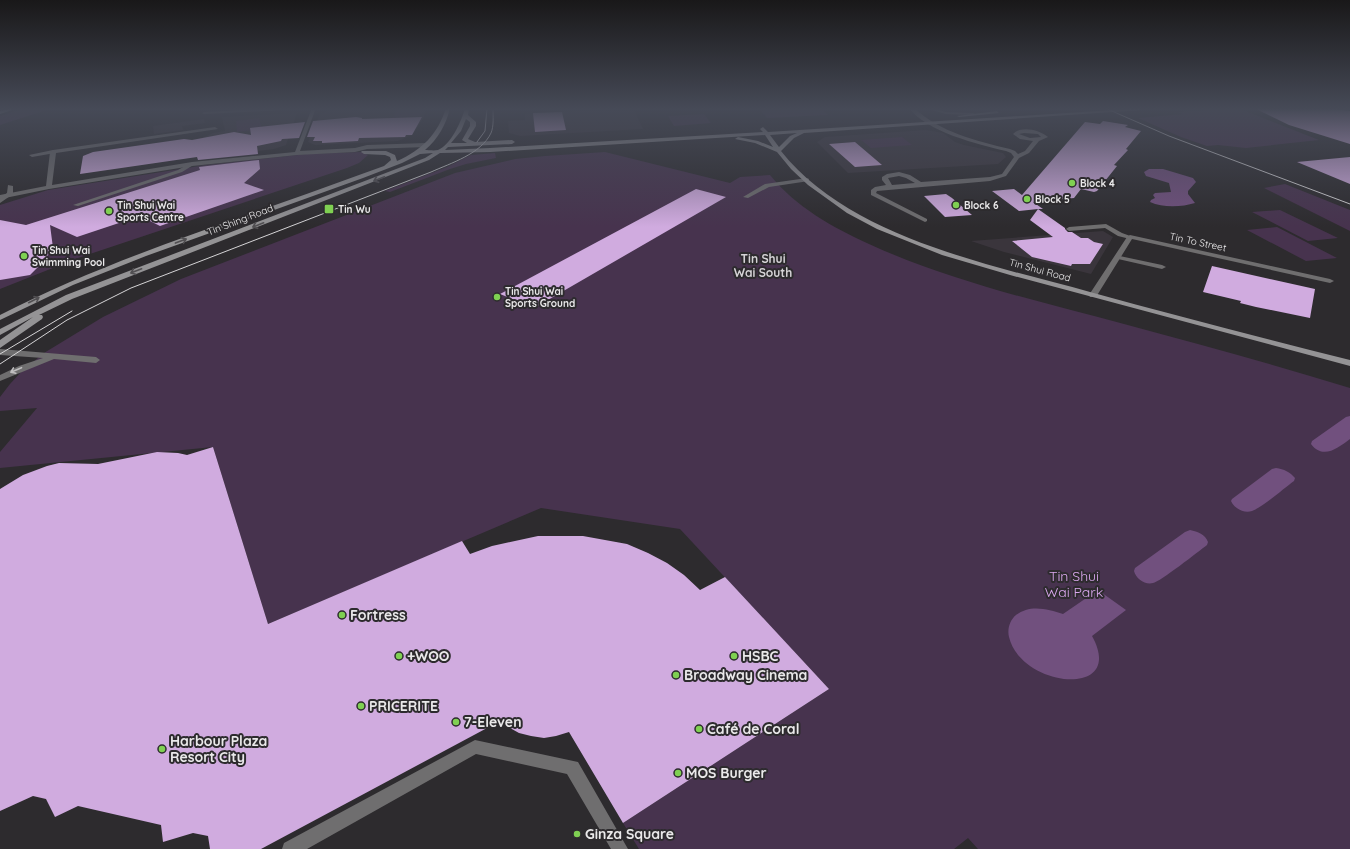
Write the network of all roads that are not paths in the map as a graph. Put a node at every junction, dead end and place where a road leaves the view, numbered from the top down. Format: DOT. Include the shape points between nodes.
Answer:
graph roads {
  1 [pos="89,148"];
  2 [pos="299,148"];
  3 [pos="364,148"];
  4 [pos="423,148"];
  5 [pos="444,148"];
  6 [pos="527,148"];
  7 [pos="770,148"];
  8 [pos="776,148"];
  9 [pos="781,148"];
  10 [pos="999,148"];
  11 [pos="1030,148"];
  12 [pos="354,150"];
  13 [pos="778,151"];
  14 [pos="53,152"];
  15 [pos="364,152"];
  16 [pos="418,152"];
  17 [pos="440,152"];
  18 [pos="297,153"];
  19 [pos="32,155"];
  20 [pos="1017,157"];
  21 [pos="192,164"];
  22 [pos="376,171"];
  23 [pos="807,180"];
  24 [pos="920,184"];
  25 [pos="10,186"];
  26 [pos="890,186"];
  27 [pos="49,187"];
  28 [pos="10,194"];
  29 [pos="0,197"];
  30 [pos="746,197"];
  31 [pos="0,201"];
  32 [pos="76,205"];
  33 [pos="925,220"];
  34 [pos="1069,229"];
  35 [pos="1130,237"];
  36 [pos="1118,257"];
  37 [pos="1162,267"];
  38 [pos="1330,281"];
  39 [pos="91,289"];
  40 [pos="1093,295"];
  41 [pos="0,318"];
  42 [pos="0,332"];
  43 [pos="0,345"];
  44 [pos="0,352"];
  45 [pos="60,357"];
  46 [pos="96,360"];
  47 [pos="1350,363"];
  48 [pos="0,378"];
  49 [pos="290,849"];
  50 [pos="620,849"];
  1 -- 14 [label="street"];
  2 -- 18 [label="street"];
  3 -- 12 [label="street"];
  4 -- 16 [label="main road, Tin Shing Road"];
  5 -- 17 [label="main road, Tin Shing Road"];
  6 -- 17 [label="main road"];
  7 -- 13 [label="main road"];
  8 -- 13 [label="main road, Tin Shui Road"];
  9 -- 13 [label="main road"];
  10 -- 20 [label="street" via="1013,152"];
  11 -- 20 [label="street"];
  12 -- 15 [label="street"];
  12 -- 18 [label="street"];
  13 -- 23 [label="main road, Tin Shui Road"];
  14 -- 19 [label="street"];
  14 -- 27 [label="street"];
  15 -- 16 [label="street"];
  15 -- 22 [label="main road" via="386,153 394,158 391,164"];
  16 -- 17 [label="main road"];
  16 -- 22 [label="main road, Tin Shing Road"];
  17 -- 39 [label="main road, Tin Shing Road, one-way" via="400,170"];
  18 -- 21 [label="street"];
  20 -- 24 [label="street" via="1004,175 990,179"];
  21 -- 27 [label="street"];
  21 -- 32 [label="street" via="180,171"];
  41 -- 22 [label="main road, Tin Shing Road, one-way" via="58,289 121,263"];
  23 -- 30 [label="street" via="767,185"];
  23 -- 40 [label="main road, Tin Shui Road" via="846,209 911,240 1002,270"];
  24 -- 26 [label="street"];
  24 -- 26 [label="street" via="913,178 895,174 885,177"];
  25 -- 28 [label="street"];
  26 -- 33 [label="street" via="874,190 873,194"];
  27 -- 28 [label="street"];
  28 -- 29 [label="street"];
  28 -- 31 [label="street"];
  34 -- 35 [label="street, Tin To Street" via="1106,226 1120,235"];
  35 -- 36 [label="street"];
  35 -- 38 [label="street, Tin To Street"];
  36 -- 37 [label="street"];
  36 -- 40 [label="street"];
  39 -- 42 [label="main road, Tin Shing Road"];
  39 -- 43 [label="main road" via="49,311"];
  40 -- 47 [label="main road, Tin Shui Road"];
  44 -- 45 [label="street"];
  45 -- 46 [label="street"];
  45 -- 48 [label="street, one-way" via="34,363"];
  49 -- 50 [label="street" via="475,747 572,767"];
}
